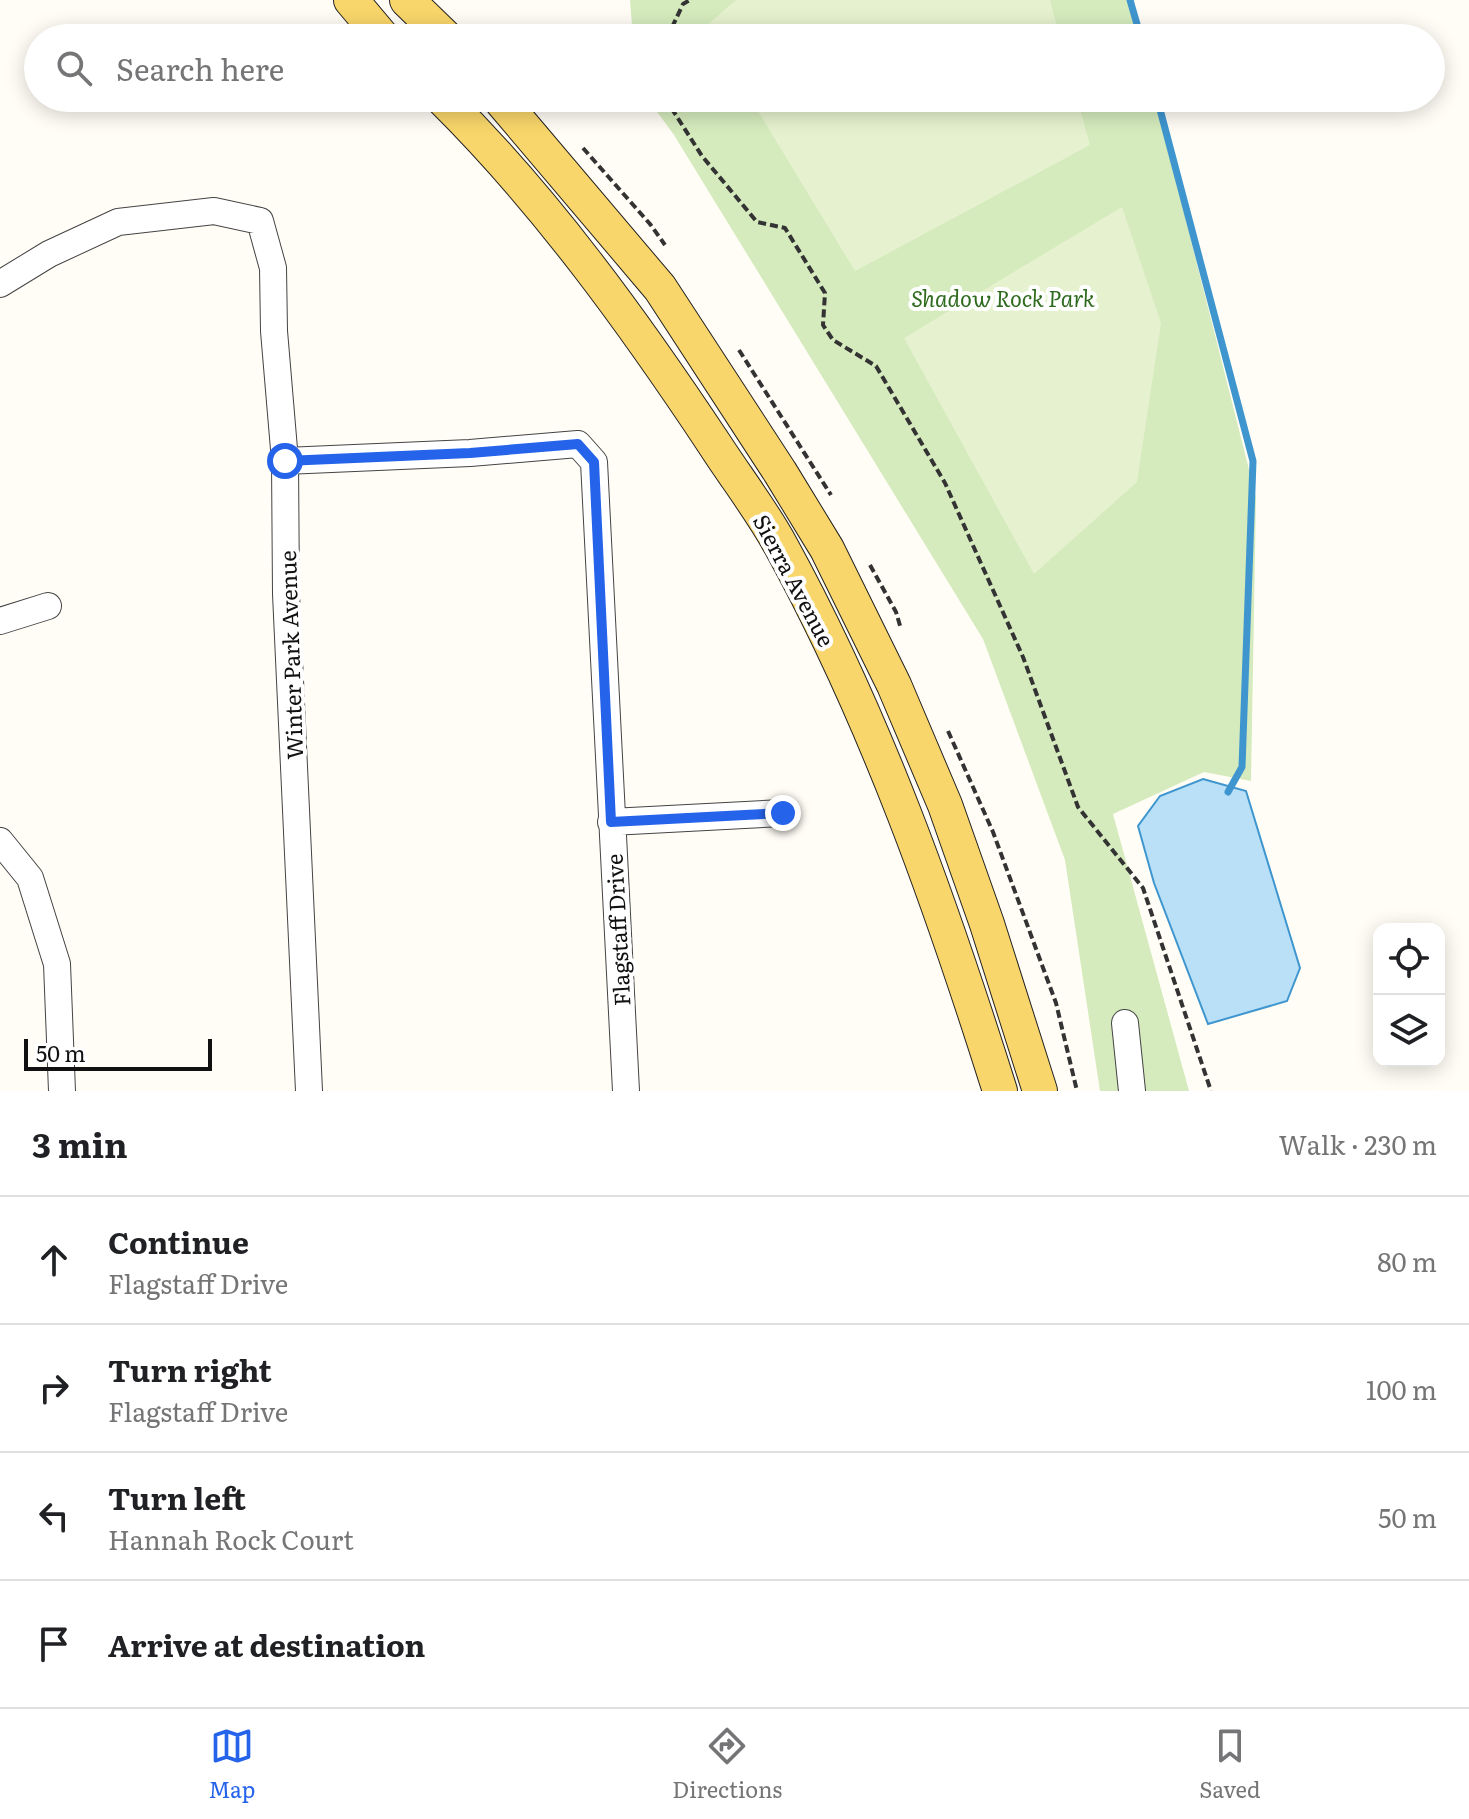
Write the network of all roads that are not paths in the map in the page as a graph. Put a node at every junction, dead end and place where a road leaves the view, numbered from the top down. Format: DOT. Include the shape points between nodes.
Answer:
graph roads {
  1 [pos="351,0"];
  2 [pos="407,0"];
  3 [pos="371,24"];
  4 [pos="432,24"];
  5 [pos="456,112"];
  6 [pos="511,112"];
  7 [pos="0,284"];
  8 [pos="285,461"];
  9 [pos="48,606"];
  10 [pos="0,621"];
  11 [pos="783,813"];
  12 [pos="611,822"];
  13 [pos="0,841"];
  14 [pos="1125,1023"];
  15 [pos="62,1091"];
  16 [pos="309,1091"];
  17 [pos="626,1091"];
  18 [pos="1000,1091"];
  19 [pos="1040,1091"];
  20 [pos="1132,1091"];
  1 -- 3 [label="main road"];
  2 -- 4 [label="main road"];
  5 -- 18 [label="main road, Sierra Avenue" via="608,292 781,544 915,836"];
  6 -- 19 [label="main road, Sierra Avenue" via="660,288 827,549 945,805"];
  7 -- 8 [label="street, Winter Park Avenue" via="118,222 214,211 260,221 273,268"];
  8 -- 12 [label="street, Flagstaff Drive" via="578,444 594,462"];
  8 -- 16 [label="street, Winter Park Avenue" via="286,594"];
  9 -- 10 [label="street"];
  11 -- 12 [label="street"];
  12 -- 17 [label="street, Flagstaff Drive"];
  13 -- 15 [label="street" via="30,878 57,964"];
  14 -- 20 [label="street"];
}
